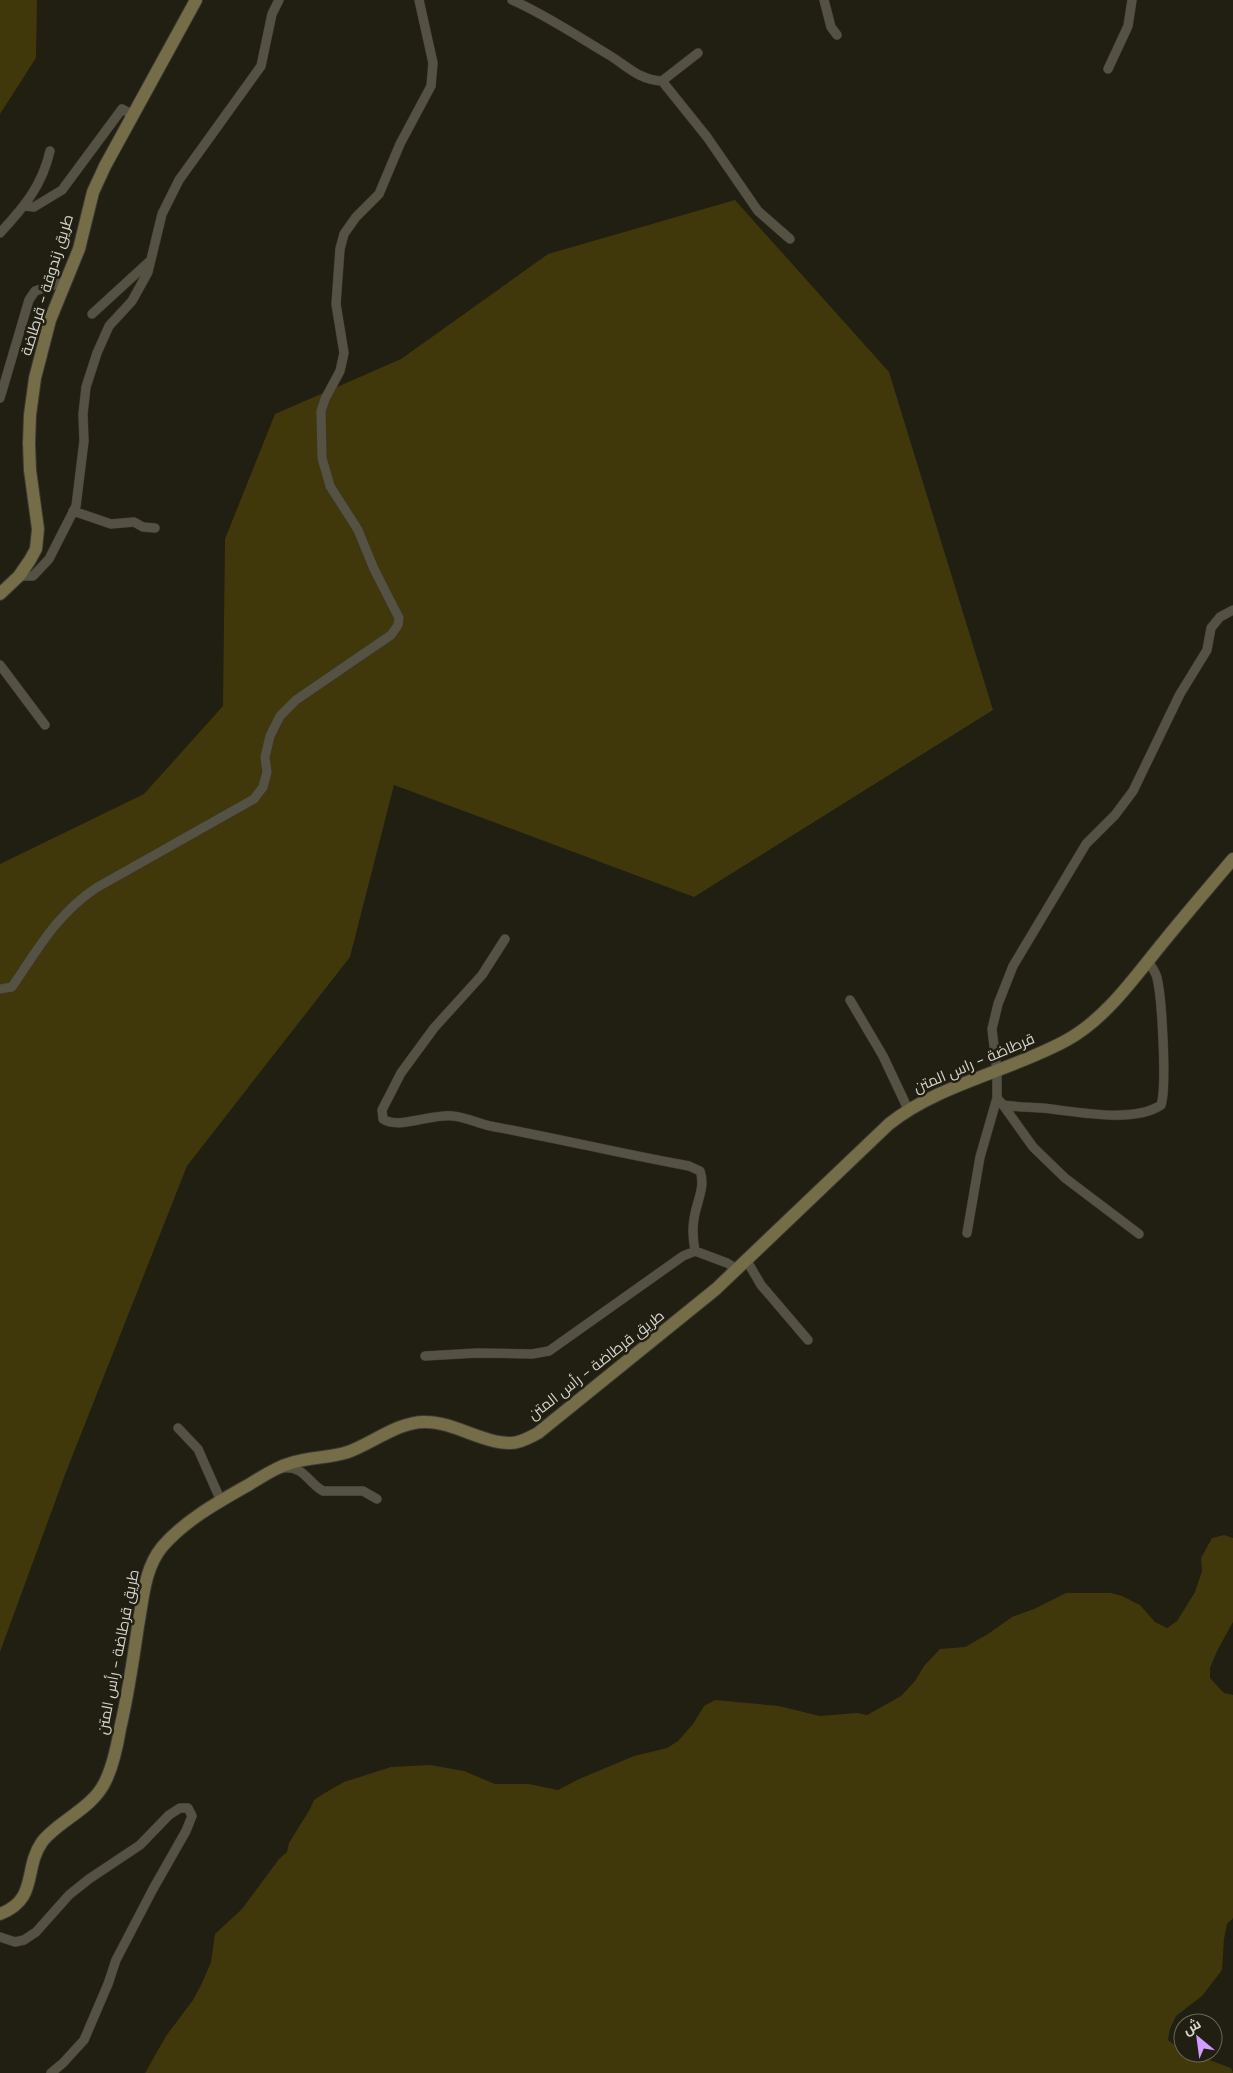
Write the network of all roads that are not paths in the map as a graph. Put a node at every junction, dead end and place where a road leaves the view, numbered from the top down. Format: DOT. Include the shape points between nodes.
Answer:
graph roads {
  1 [pos="196,0"];
  2 [pos="279,0"];
  3 [pos="419,0"];
  4 [pos="512,0"];
  5 [pos="824,0"];
  6 [pos="1132,0"];
  7 [pos="837,35"];
  8 [pos="698,53"];
  9 [pos="1108,69"];
  10 [pos="662,81"];
  11 [pos="133,115"];
  12 [pos="50,151"];
  13 [pos="25,206"];
  14 [pos="0,233"];
  15 [pos="790,239"];
  16 [pos="151,260"];
  17 [pos="66,281"];
  18 [pos="92,314"];
  19 [pos="0,398"];
  20 [pos="72,511"];
  21 [pos="155,528"];
  22 [pos="19,576"];
  23 [pos="0,593"];
  24 [pos="1233,610"];
  25 [pos="0,665"];
  26 [pos="45,725"];
  27 [pos="1233,859"];
  28 [pos="505,939"];
  29 [pos="1148,961"];
  30 [pos="0,989"];
  31 [pos="850,1000"];
  32 [pos="997,1072"];
  33 [pos="1000,1102"];
  34 [pos="908,1109"];
  35 [pos="967,1233"];
  36 [pos="1139,1234"];
  37 [pos="696,1251"];
  38 [pos="742,1265"];
  39 [pos="716,1289"];
  40 [pos="808,1340"];
  41 [pos="426,1356"];
  42 [pos="178,1428"];
  43 [pos="275,1469"];
  44 [pos="377,1499"];
  45 [pos="221,1500"];
  46 [pos="0,1914"];
  47 [pos="0,1937"];
  48 [pos="51,2073"];
  1 -- 11 [label="main road, طريق زندوقة - قرطاضة"];
  2 -- 16 [label="street" via="272,14 261,66 180,180 162,214"];
  3 -- 30 [label="street" via="428,34 431,86 400,144 380,194 344,234 336,304 344,353 340,371 321,411 322,458 330,486 358,530 399,618 398,624 391,635 296,700 280,716 270,736 263,787 254,799 79,899 63,914 12,987"];
  4 -- 10 [label="street" via="562,26 634,74"];
  5 -- 7 [label="street"];
  6 -- 9 [label="street" via="1128,26"];
  8 -- 10 [label="street"];
  10 -- 15 [label="street" via="707,137 758,211"];
  11 -- 13 [label="street" via="122,109 62,190 34,206"];
  11 -- 17 [label="main road, طريق زندوقة - قرطاضة" via="92,192 79,249"];
  12 -- 13 [label="street" via="45,172"];
  13 -- 14 [label="street"];
  16 -- 18 [label="street"];
  16 -- 20 [label="street" via="132,301 109,326 97,353 86,388 84,441 76,506"];
  17 -- 19 [label="street" via="35,291 29,300"];
  17 -- 22 [label="main road, طريق زندوقة - قرطاضة" via="50,320 30,415 30,470 38,529 36,549"];
  20 -- 21 [label="street" via="111,524 134,522"];
  20 -- 22 [label="street" via="49,559 33,576"];
  22 -- 23 [label="main road, طريق زندوقة - قرطاضة"];
  24 -- 32 [label="street" via="1220,617 1211,628 1207,650 1180,694 1133,791 1086,844 1013,966 992,1029"];
  25 -- 26 [label="street"];
  27 -- 29 [label="main road, قرطاضة - راس المتن"];
  28 -- 37 [label="street" via="482,975 434,1028 401,1073 382,1110 383,1119 399,1124 436,1115 455,1116 689,1166 700,1171 703,1179 692,1238"];
  29 -- 32 [label="main road, قرطاضة - راس المتن" via="1092,1024 1059,1044"];
  29 -- 33 [label="street" via="1157,977 1162,1022 1164,1086 1161,1105 1155,1109 1102,1116"];
  31 -- 34 [label="street" via="883,1056"];
  32 -- 33 [label="street"];
  32 -- 34 [label="main road, قرطاضة - راس المتن"];
  33 -- 35 [label="street" via="980,1157"];
  33 -- 36 [label="street" via="1033,1147 1065,1178"];
  34 -- 38 [label="main road, قرطاضة - راس المتن"];
  37 -- 38 [label="street"];
  37 -- 41 [label="street" via="683,1256 549,1351"];
  38 -- 39 [label="main road, قرطاضة - راس المتن"];
  38 -- 40 [label="street"];
  39 -- 43 [label="main road, طريق قرطاضة - رأس المتن" via="538,1433 522,1441 510,1443 489,1439 439,1423 424,1422 403,1427 349,1452 292,1462"];
  42 -- 45 [label="street" via="198,1449"];
  43 -- 44 [label="street" via="297,1470 323,1490 363,1491"];
  43 -- 45 [label="main road, طريق قرطاضة - رأس المتن"];
  45 -- 46 [label="main road, طريق قرطاضة - رأس المتن" via="182,1528 161,1548 150,1567 128,1693 116,1750 105,1782 82,1809 43,1841 20,1902"];
  47 -- 48 [label="street" via="15,1942 36,1932 69,1894 140,1845 169,1815 180,1808 188,1808 192,1816 186,1831 116,1960 84,2040"];
}
